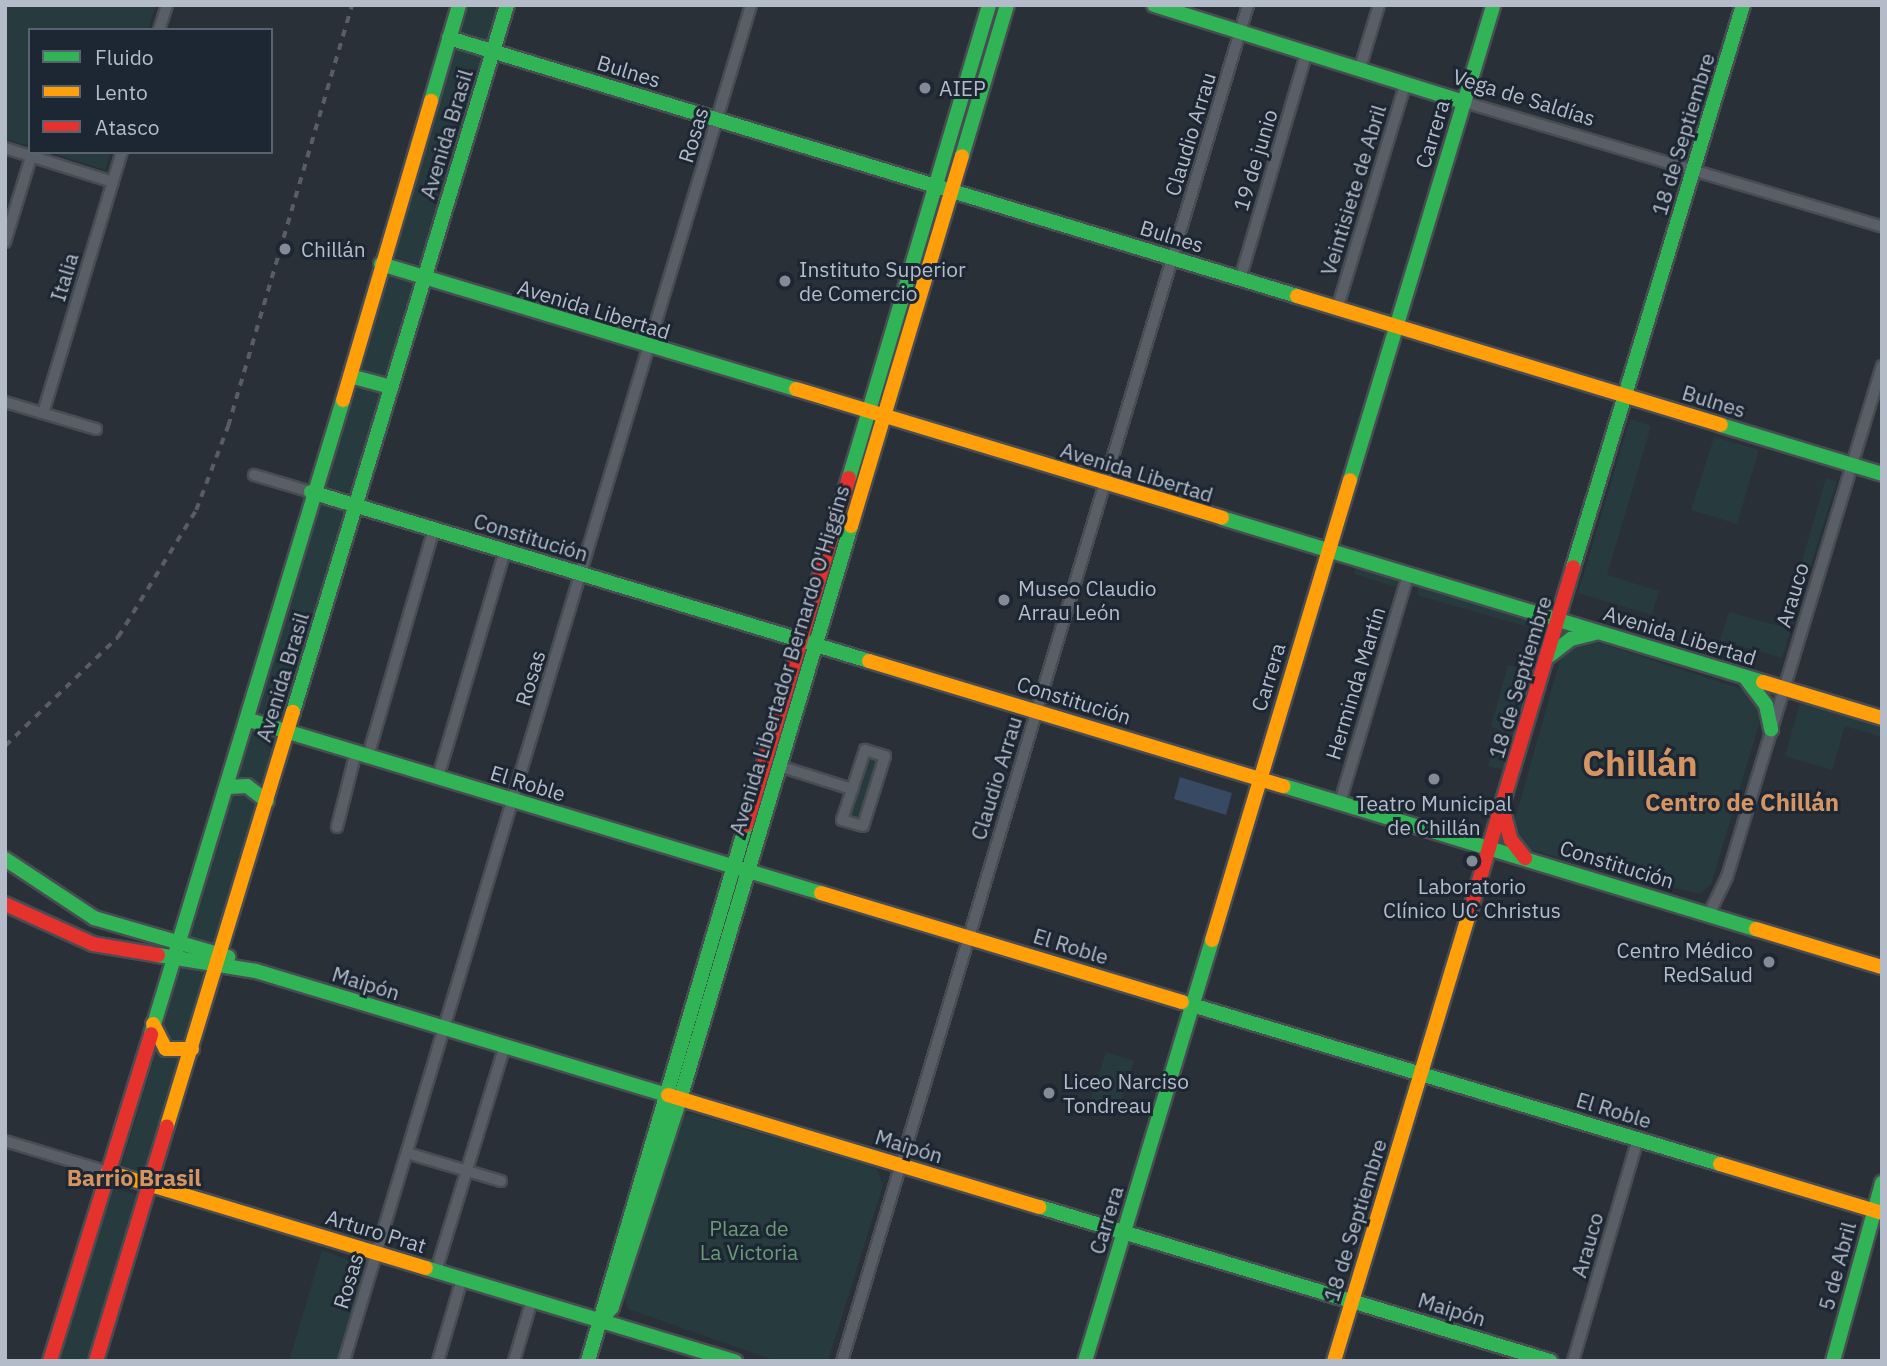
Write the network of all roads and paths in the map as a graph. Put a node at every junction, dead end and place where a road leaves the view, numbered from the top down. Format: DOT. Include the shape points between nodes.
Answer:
graph roads {
  1 [pos="167,5"];
  2 [pos="459,5"];
  3 [pos="507,5"];
  4 [pos="751,5"];
  5 [pos="989,5"];
  6 [pos="1007,5"];
  7 [pos="1154,5"];
  8 [pos="1248,5"];
  9 [pos="1378,5"];
  10 [pos="1493,5"];
  11 [pos="1743,5"];
  12 [pos="160,28"];
  13 [pos="1240,32"];
  14 [pos="449,38"];
  15 [pos="493,52"];
  16 [pos="1307,52"];
  17 [pos="1360,68"];
  18 [pos="1406,82"];
  19 [pos="1464,102"];
  20 [pos="717,120"];
  21 [pos="5,148"];
  22 [pos="121,154"];
  23 [pos="31,157"];
  24 [pos="1694,171"];
  25 [pos="113,181"];
  26 [pos="936,187"];
  27 [pos="953,192"];
  28 [pos="1882,227"];
  29 [pos="5,242"];
  30 [pos="1172,258"];
  31 [pos="381,264"];
  32 [pos="424,279"];
  33 [pos="1240,279"];
  34 [pos="1337,309"];
  35 [pos="1395,326"];
  36 [pos="649,347"];
  37 [pos="1882,366"];
  38 [pos="350,376"];
  39 [pos="391,387"];
  40 [pos="1626,396"];
  41 [pos="5,402"];
  42 [pos="43,413"];
  43 [pos="868,413"];
  44 [pos="885,418"];
  45 [pos="96,429"];
  46 [pos="1852,465"];
  47 [pos="1882,474"];
  48 [pos="254,475"];
  49 [pos="1105,485"];
  50 [pos="311,492"];
  51 [pos="356,506"];
  52 [pos="434,529"];
  53 [pos="505,551"];
  54 [pos="1328,551"];
  55 [pos="581,574"];
  56 [pos="1408,575"];
  57 [pos="1559,621"];
  58 [pos="1598,633"];
  59 [pos="808,642"];
  60 [pos="1548,657"];
  61 [pos="1744,676"];
  62 [pos="1784,688"];
  63 [pos="1037,711"];
  64 [pos="1882,718"];
  65 [pos="249,720"];
  66 [pos="1770,729"];
  67 [pos="288,732"];
  68 [pos="362,754"];
  69 [pos="779,766"];
  70 [pos="438,777"];
  71 [pos="1260,778"];
  72 [pos="228,787"];
  73 [pos="852,789"];
  74 [pos="513,800"];
  75 [pos="267,802"];
  76 [pos="1340,802"];
  77 [pos="1503,809"];
  78 [pos="337,827"];
  79 [pos="1491,848"];
  80 [pos="5,859"];
  81 [pos="1527,859"];
  82 [pos="741,868"];
  83 [pos="5,904"];
  84 [pos="1709,914"];
  85 [pos="969,937"];
  86 [pos="93,944"];
  87 [pos="179,945"];
  88 [pos="172,960"];
  89 [pos="219,961"];
  90 [pos="1882,967"];
  91 [pos="167,979"];
  92 [pos="1192,1005"];
  93 [pos="153,1024"];
  94 [pos="444,1028"];
  95 [pos="505,1046"];
  96 [pos="192,1049"];
  97 [pos="1422,1074"];
  98 [pos="673,1096"];
  99 [pos="1638,1139"];
  100 [pos="5,1141"];
  101 [pos="407,1153"];
  102 [pos="900,1166"];
  103 [pos="467,1170"];
  104 [pos="108,1172"];
  105 [pos="501,1181"];
  106 [pos="1882,1183"];
  107 [pos="150,1185"];
  108 [pos="1877,1212"];
  109 [pos="1124,1233"];
  110 [pos="377,1254"];
  111 [pos="436,1271"];
  112 [pos="462,1279"];
  113 [pos="532,1300"];
  114 [pos="1352,1301"];
  115 [pos="600,1321"];
  116 [pos="50,1361"];
  117 [pos="96,1361"];
  118 [pos="344,1361"];
  119 [pos="438,1361"];
  120 [pos="514,1361"];
  121 [pos="588,1361"];
  122 [pos="735,1361"];
  123 [pos="842,1361"];
  124 [pos="1085,1361"];
  125 [pos="1334,1361"];
  126 [pos="1550,1361"];
  127 [pos="1573,1361"];
  128 [pos="1832,1361"];
  1 -- 12 [label="street"];
  2 -- 14 [label="main road, Avenida Brasil"];
  3 -- 15 [label="main road, Avenida Brasil"];
  4 -- 20 [label="street, Rosas"];
  5 -- 26 [label="main road, Avenida Libertador Bernardo O'Higgins"];
  6 -- 27 [label="main road, Avenida Libertador Bernardo O'Higgins"];
  7 -- 13 [label="main road, Vega de Saldías"];
  8 -- 13 [label="street, Claudio Arrau"];
  9 -- 17 [label="street"];
  10 -- 19 [label="main road, Carrera"];
  11 -- 24 [label="main road, 18 de Septiembre"];
  13 -- 16 [label="main road, Vega de Saldías"];
  13 -- 30 [label="street, Claudio Arrau"];
  14 -- 15 [label="main road, Bulnes"];
  14 -- 31 [label="main road, Avenida Brasil"];
  15 -- 20 [label="main road, Bulnes"];
  15 -- 32 [label="main road, Avenida Brasil"];
  16 -- 17 [label="main road, Vega de Saldías"];
  16 -- 33 [label="street, 19 de junio"];
  17 -- 18 [label="main road, Vega de Saldías"];
  18 -- 19 [label="main road, Vega de Saldías"];
  18 -- 34 [label="street, Veintisiete de Abril"];
  19 -- 24 [label="street, Vega de Saldías"];
  19 -- 35 [label="main road, Carrera"];
  20 -- 26 [label="main road, Bulnes"];
  20 -- 36 [label="street, Rosas"];
  21 -- 23 [label="street"];
  22 -- 25 [label="street, Italia"];
  23 -- 25 [label="street"];
  23 -- 29 [label="street"];
  24 -- 28 [label="street, Vega de Saldías"];
  24 -- 40 [label="main road, 18 de Septiembre"];
  25 -- 42 [label="street, Italia"];
  26 -- 27 [label="main road, Bulnes"];
  26 -- 43 [label="main road, Avenida Libertador Bernardo O'Higgins"];
  27 -- 30 [label="main road, Bulnes"];
  27 -- 44 [label="main road, Avenida Libertador Bernardo O'Higgins"];
  30 -- 33 [label="main road, Bulnes"];
  30 -- 49 [label="street, Claudio Arrau"];
  31 -- 32 [label="main road, Avenida Libertad"];
  31 -- 38 [label="main road, Avenida Brasil"];
  32 -- 36 [label="main road, Avenida Libertad"];
  32 -- 39 [label="main road, Avenida Brasil"];
  33 -- 34 [label="main road, Bulnes"];
  34 -- 35 [label="main road, Bulnes"];
  35 -- 40 [label="main road, Bulnes"];
  35 -- 54 [label="main road, Carrera"];
  36 -- 43 [label="main road, Avenida Libertad"];
  36 -- 55 [label="street, Rosas"];
  37 -- 46 [label="street, Arauco"];
  38 -- 39 [label="main road"];
  38 -- 50 [label="main road, Avenida Brasil"];
  39 -- 51 [label="main road, Avenida Brasil"];
  40 -- 46 [label="main road, Bulnes"];
  40 -- 57 [label="main road, 18 de Septiembre"];
  41 -- 42 [label="street"];
  42 -- 45 [label="street"];
  43 -- 44 [label="main road, Avenida Libertad"];
  43 -- 59 [label="main road, Avenida Libertador Bernardo O'Higgins"];
  44 -- 49 [label="main road, Avenida Libertad"];
  44 -- 59 [label="main road, Avenida Libertador Bernardo O'Higgins"];
  46 -- 47 [label="main road, Bulnes"];
  46 -- 62 [label="street, Arauco"];
  48 -- 50 [label="street, Constitución"];
  49 -- 54 [label="main road, Avenida Libertad"];
  49 -- 63 [label="street, Claudio Arrau"];
  50 -- 51 [label="main road, Constitución"];
  50 -- 65 [label="main road, Avenida Brasil"];
  51 -- 52 [label="main road, Constitución"];
  51 -- 67 [label="main road, Avenida Brasil"];
  52 -- 53 [label="main road, Constitución"];
  52 -- 68 [label="street"];
  53 -- 55 [label="main road, Constitución"];
  53 -- 70 [label="street"];
  54 -- 56 [label="main road, Avenida Libertad"];
  54 -- 71 [label="main road, Carrera"];
  55 -- 59 [label="main road, Constitución"];
  55 -- 74 [label="street, Rosas"];
  56 -- 57 [label="main road, Avenida Libertad"];
  56 -- 76 [label="street, Herminda Martín"];
  57 -- 58 [label="main road, Avenida Libertad"];
  57 -- 60 [label="main road, 18 de Septiembre"];
  58 -- 60 [label="main road" via="1571,639"];
  58 -- 61 [label="main road, Avenida Libertad"];
  59 -- 63 [label="main road, Constitución"];
  59 -- 69 [label="main road, Avenida Libertador Bernardo O'Higgins"];
  59 -- 82 [label="main road, Avenida Libertador Bernardo O'Higgins"];
  60 -- 77 [label="main road, 18 de Septiembre"];
  61 -- 62 [label="main road, Avenida Libertad"];
  61 -- 66 [label="main road" via="1766,705"];
  62 -- 64 [label="main road, Avenida Libertad"];
  62 -- 66 [label="street, Arauco"];
  63 -- 71 [label="main road, Constitución"];
  63 -- 85 [label="street, Claudio Arrau"];
  65 -- 67 [label="main road, El Roble"];
  65 -- 72 [label="main road, Avenida Brasil"];
  66 -- 84 [label="street, Arauco" via="1723,889"];
  67 -- 68 [label="main road, El Roble"];
  67 -- 75 [label="main road, Avenida Brasil"];
  68 -- 70 [label="main road, El Roble"];
  68 -- 78 [label="street"];
  69 -- 73 [label="street"];
  69 -- 82 [label="main road, Avenida Libertador Bernardo O'Higgins"];
  70 -- 74 [label="main road, El Roble"];
  71 -- 76 [label="main road, Constitución"];
  71 -- 92 [label="main road, Carrera"];
  72 -- 75 [label="main road" via="247,786"];
  72 -- 87 [label="main road, Avenida Brasil"];
  73 -- 73 [label="street" via="842,820 863,826 885,756 865,750"];
  74 -- 82 [label="main road, El Roble"];
  74 -- 94 [label="street, Rosas"];
  75 -- 89 [label="main road, Avenida Brasil"];
  76 -- 79 [label="main road, Constitución"];
  77 -- 79 [label="main road, 18 de Septiembre"];
  77 -- 81 [label="main road" via="1511,840"];
  79 -- 81 [label="main road, Constitución"];
  79 -- 97 [label="main road, 18 de Septiembre"];
  80 -- 87 [label="main road, Maipón" via="85,914"];
  81 -- 84 [label="main road, Constitución"];
  82 -- 85 [label="main road, El Roble"];
  82 -- 98 [label="main road, Avenida Libertador Bernardo O'Higgins"];
  83 -- 86 [label="main road"];
  84 -- 90 [label="main road, Constitución"];
  85 -- 92 [label="main road, El Roble"];
  85 -- 102 [label="street, Claudio Arrau"];
  86 -- 88 [label="main road, Maipón"];
  86 -- 91 [label="main road" via="154,964"];
  87 -- 88 [label="main road, Avenida Brasil"];
  87 -- 89 [label="main road, Maipón"];
  88 -- 89 [label="main road, Maipón"];
  88 -- 91 [label="main road, Avenida Brasil"];
  89 -- 94 [label="main road, Maipón"];
  89 -- 96 [label="main road, Avenida Brasil"];
  91 -- 93 [label="main road, Avenida Brasil"];
  92 -- 97 [label="main road, El Roble"];
  92 -- 109 [label="main road, Carrera"];
  93 -- 96 [label="main road" via="166,1049"];
  93 -- 104 [label="main road, Avenida Brasil"];
  94 -- 95 [label="main road, Maipón"];
  94 -- 101 [label="street, Rosas"];
  95 -- 98 [label="main road, Maipón"];
  95 -- 103 [label="street"];
  96 -- 107 [label="main road, Avenida Brasil"];
  97 -- 99 [label="main road, El Roble"];
  97 -- 114 [label="main road, 18 de Septiembre"];
  98 -- 102 [label="main road, Maipón"];
  98 -- 115 [label="main road, Avenida Libertador Bernardo O'Higgins" via="612,1307"];
  99 -- 108 [label="main road, El Roble"];
  99 -- 127 [label="street, Arauco"];
  100 -- 104 [label="street, Arturo Prat"];
  101 -- 103 [label="street"];
  101 -- 110 [label="street, Rosas"];
  102 -- 109 [label="main road, Maipón"];
  102 -- 123 [label="street, Claudio Arrau"];
  103 -- 105 [label="street"];
  103 -- 111 [label="street"];
  104 -- 107 [label="main road, Arturo Prat"];
  104 -- 116 [label="main road, Avenida Brasil"];
  106 -- 108 [label="main road, 5 de Abril"];
  107 -- 110 [label="main road, Arturo Prat"];
  107 -- 117 [label="main road, Avenida Brasil"];
  108 -- 128 [label="main road, 5 de Abril"];
  109 -- 114 [label="main road, Maipón"];
  109 -- 124 [label="main road, Carrera"];
  110 -- 111 [label="main road, Arturo Prat"];
  110 -- 118 [label="street, Rosas"];
  111 -- 112 [label="main road, Arturo Prat"];
  112 -- 113 [label="main road, Arturo Prat"];
  112 -- 119 [label="street"];
  113 -- 115 [label="main road, Arturo Prat"];
  113 -- 120 [label="street"];
  114 -- 125 [label="main road, 18 de Septiembre"];
  114 -- 126 [label="main road, Maipón"];
  115 -- 121 [label="main road, Avenida Libertador Bernardo O'Higgins"];
  115 -- 122 [label="main road, Arturo Prat"];
}
